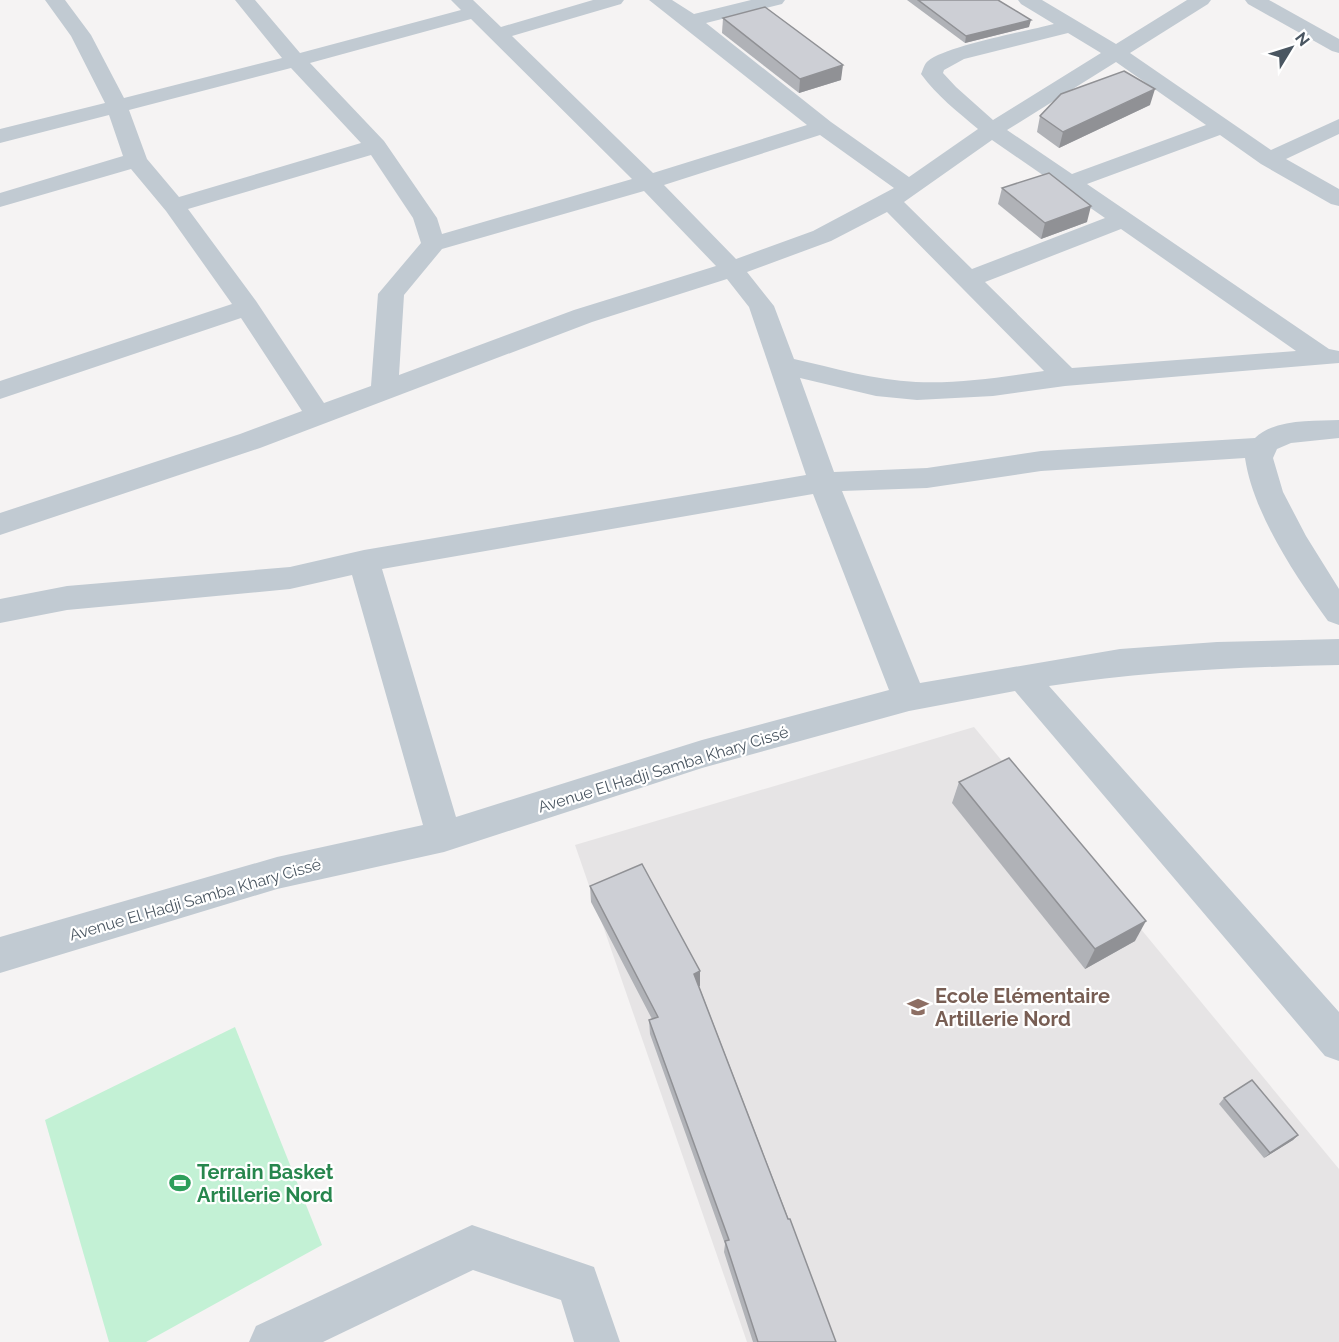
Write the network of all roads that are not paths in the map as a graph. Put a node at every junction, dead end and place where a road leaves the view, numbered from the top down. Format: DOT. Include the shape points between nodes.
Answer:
graph roads {
  1 [pos="55,0"];
  2 [pos="245,0"];
  3 [pos="614,0"];
  4 [pos="659,0"];
  5 [pos="775,0"];
  6 [pos="1028,0"];
  7 [pos="1201,0"];
  8 [pos="1256,0"];
  9 [pos="468,6"];
  10 [pos="691,21"];
  11 [pos="1072,26"];
  12 [pos="498,34"];
  13 [pos="1339,47"];
  14 [pos="1116,52"];
  15 [pos="294,59"];
  16 [pos="117,105"];
  17 [pos="1339,126"];
  18 [pos="823,127"];
  19 [pos="1222,127"];
  20 [pos="992,130"];
  21 [pos="0,136"];
  22 [pos="376,146"];
  23 [pos="1269,159"];
  24 [pos="136,160"];
  25 [pos="649,182"];
  26 [pos="1070,183"];
  27 [pos="899,195"];
  28 [pos="1339,199"];
  29 [pos="0,200"];
  30 [pos="174,206"];
  31 [pos="1122,220"];
  32 [pos="433,244"];
  33 [pos="732,269"];
  34 [pos="968,279"];
  35 [pos="247,307"];
  36 [pos="1331,357"];
  37 [pos="783,366"];
  38 [pos="1065,377"];
  39 [pos="384,389"];
  40 [pos="0,390"];
  41 [pos="319,416"];
  42 [pos="1339,429"];
  43 [pos="1262,447"];
  44 [pos="823,482"];
  45 [pos="0,524"];
  46 [pos="364,561"];
  47 [pos="0,611"];
  48 [pos="1339,613"];
  49 [pos="1339,652"];
  50 [pos="1022,677"];
  51 [pos="909,698"];
  52 [pos="444,836"];
  53 [pos="0,955"];
  54 [pos="1339,1042"];
  55 [pos="272,1342"];
  56 [pos="597,1342"];
  1 -- 16 [label="street" via="81,36"];
  2 -- 15 [label="street"];
  3 -- 12 [label="street"];
  4 -- 10 [label="street"];
  5 -- 10 [label="street"];
  6 -- 11 [label="street"];
  7 -- 14 [label="street"];
  8 -- 13 [label="street"];
  9 -- 12 [label="street"];
  9 -- 15 [label="street" via="400,34"];
  10 -- 18 [label="street"];
  11 -- 14 [label="street"];
  11 -- 20 [label="street" via="957,55 932,69 935,79"];
  12 -- 25 [label="street"];
  14 -- 19 [label="street"];
  14 -- 20 [label="street"];
  15 -- 16 [label="street"];
  15 -- 22 [label="street"];
  16 -- 21 [label="street"];
  16 -- 24 [label="street"];
  17 -- 23 [label="street"];
  18 -- 25 [label="street"];
  18 -- 27 [label="street"];
  19 -- 23 [label="street"];
  19 -- 26 [label="street"];
  20 -- 26 [label="street"];
  20 -- 27 [label="street"];
  22 -- 30 [label="street"];
  22 -- 32 [label="street" via="425,218"];
  23 -- 28 [label="street"];
  24 -- 29 [label="street"];
  24 -- 30 [label="street"];
  25 -- 32 [label="street"];
  25 -- 33 [label="street"];
  26 -- 31 [label="street"];
  27 -- 33 [label="street" via="822,236"];
  27 -- 34 [label="street"];
  30 -- 35 [label="street"];
  31 -- 34 [label="street"];
  31 -- 36 [label="street"];
  32 -- 39 [label="street" via="391,294"];
  33 -- 37 [label="street" via="761,306"];
  33 -- 39 [label="street" via="583,316"];
  34 -- 38 [label="street"];
  35 -- 40 [label="street"];
  35 -- 41 [label="street"];
  36 -- 38 [label="street"];
  37 -- 38 [label="street" via="876,387 917,390 993,387"];
  37 -- 44 [label="street"];
  39 -- 41 [label="street"];
  41 -- 45 [label="street"];
  42 -- 43 [label="street" via="1275,437"];
  43 -- 44 [label="street" via="1041,461 927,478"];
  43 -- 48 [label="street" via="1259,458 1266,487 1302,556"];
  44 -- 46 [label="street"];
  44 -- 51 [label="street"];
  46 -- 47 [label="street" via="290,578 67,598"];
  46 -- 52 [label="street"];
  49 -- 50 [label="street, Avenue El Hadji Samba Khary Cissé" via="1120,662"];
  50 -- 51 [label="street, Avenue El Hadji Samba Khary Cissé"];
  50 -- 54 [label="street"];
  51 -- 52 [label="street, Avenue El Hadji Samba Khary Cissé" via="702,754"];
  52 -- 53 [label="street, Avenue El Hadji Samba Khary Cissé" via="277,873"];
  55 -- 56 [label="street" via="472,1247 578,1283"];
}
